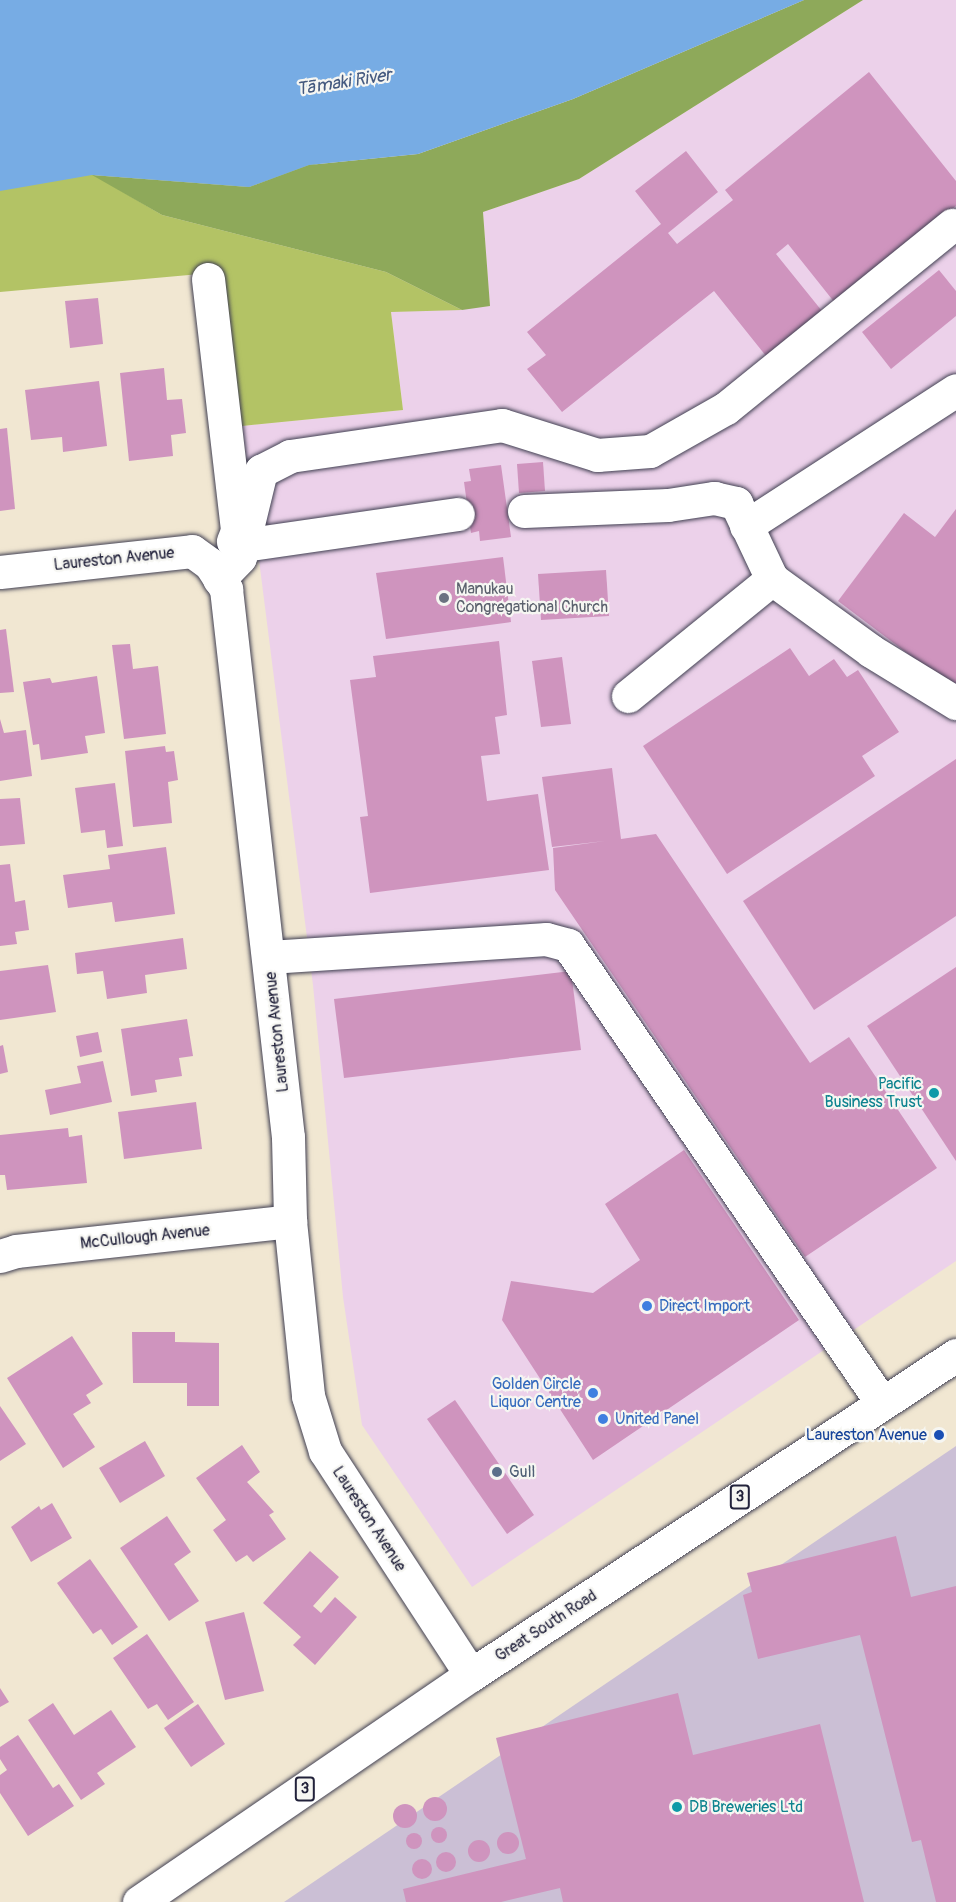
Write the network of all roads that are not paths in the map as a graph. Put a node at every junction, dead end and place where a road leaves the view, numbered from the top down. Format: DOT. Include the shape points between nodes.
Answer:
graph roads {
  1 [pos="952,225"];
  2 [pos="207,279"];
  3 [pos="956,390"];
  4 [pos="524,511"];
  5 [pos="458,514"];
  6 [pos="746,526"];
  7 [pos="243,545"];
  8 [pos="0,572"];
  9 [pos="219,579"];
  10 [pos="772,579"];
  11 [pos="628,696"];
  12 [pos="956,703"];
  13 [pos="269,957"];
  14 [pos="290,1221"];
  15 [pos="0,1257"];
  16 [pos="956,1355"];
  17 [pos="882,1403"];
  18 [pos="471,1675"];
  19 [pos="139,1902"];
  1 -- 7 [label="street" via="726,408 650,451 597,455 501,425 290,456 261,471"];
  2 -- 9 [label="street" via="237,531"];
  3 -- 6 [label="street"];
  4 -- 6 [label="street" via="668,505 714,498 736,503"];
  5 -- 7 [label="street"];
  6 -- 10 [label="street"];
  7 -- 9 [label="street" via="240,557"];
  8 -- 9 [label="street, Laureston Avenue" via="192,551 210,564"];
  9 -- 13 [label="street, Laureston Avenue" via="226,590"];
  10 -- 11 [label="street"];
  10 -- 12 [label="street" via="871,651"];
  13 -- 14 [label="street, Laureston Avenue" via="288,1137"];
  13 -- 17 [label="street" via="546,939 568,945"];
  14 -- 15 [label="street, McCullough Avenue" via="16,1251"];
  14 -- 18 [label="street, Laureston Avenue" via="308,1396 325,1451"];
  16 -- 17 [label="street, Great South Road / 3"];
  17 -- 18 [label="street, Great South Road / 3"];
  18 -- 19 [label="street, Great South Road / 3"];
}
